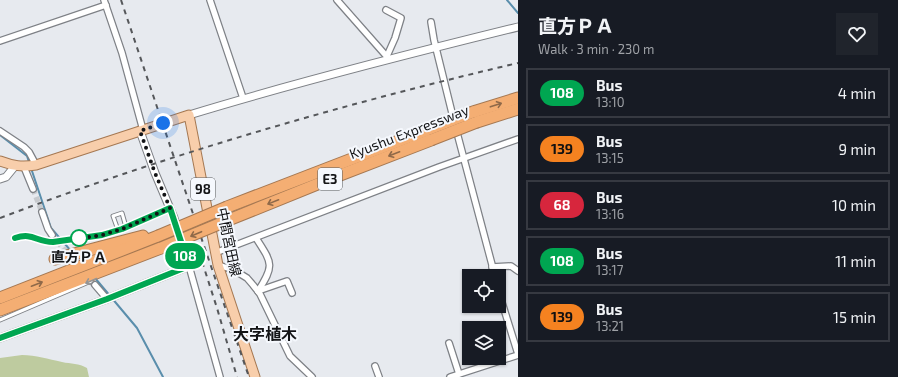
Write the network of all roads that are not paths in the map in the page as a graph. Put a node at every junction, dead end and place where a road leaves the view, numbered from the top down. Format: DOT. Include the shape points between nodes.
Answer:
graph roads {
  1 [pos="210,0"];
  2 [pos="336,0"];
  3 [pos="105,2"];
  4 [pos="386,10"];
  5 [pos="431,22"];
  6 [pos="518,27"];
  7 [pos="0,41"];
  8 [pos="436,47"];
  9 [pos="388,57"];
  10 [pos="243,98"];
  11 [pos="518,98"];
  12 [pos="518,109"];
  13 [pos="189,115"];
  14 [pos="475,117"];
  15 [pos="142,130"];
  16 [pos="0,131"];
  17 [pos="429,135"];
  18 [pos="518,139"];
  19 [pos="464,158"];
  20 [pos="0,161"];
  21 [pos="36,165"];
  22 [pos="19,167"];
  23 [pos="0,179"];
  24 [pos="33,189"];
  25 [pos="170,208"];
  26 [pos="42,212"];
  27 [pos="126,228"];
  28 [pos="118,230"];
  29 [pos="158,234"];
  30 [pos="52,235"];
  31 [pos="15,238"];
  32 [pos="256,238"];
  33 [pos="215,253"];
  34 [pos="139,257"];
  35 [pos="55,259"];
  36 [pos="218,265"];
  37 [pos="189,266"];
  38 [pos="492,267"];
  39 [pos="518,271"];
  40 [pos="104,275"];
  41 [pos="97,278"];
  42 [pos="95,285"];
  43 [pos="258,291"];
  44 [pos="292,293"];
  45 [pos="0,298"];
  46 [pos="107,299"];
  47 [pos="0,310"];
  48 [pos="506,312"];
  49 [pos="0,320"];
  50 [pos="0,338"];
  51 [pos="516,340"];
  52 [pos="449,343"];
  53 [pos="518,354"];
  54 [pos="375,366"];
  55 [pos="459,374"];
  56 [pos="220,377"];
  57 [pos="255,377"];
  58 [pos="312,377"];
  59 [pos="379,377"];
  60 [pos="450,377"];
  1 -- 10 [label="street"];
  2 -- 9 [label="street"];
  3 -- 7 [label="street"];
  3 -- 15 [label="street" via="122,53"];
  4 -- 9 [label="street" via="401,18"];
  5 -- 8 [label="street"];
  6 -- 8 [label="street"];
  8 -- 9 [label="street"];
  8 -- 19 [label="street"];
  9 -- 10 [label="street"];
  10 -- 13 [label="street"];
  14 -- 11 [label="highway, Kyushu Expressway / E3, one-way"];
  12 -- 14 [label="highway, Kyushu Expressway / E3"];
  13 -- 15 [label="main road"];
  13 -- 33 [label="main road, 中間宮田線 / 98"];
  14 -- 17 [label="highway, Kyushu Expressway / E3, bridge"];
  15 -- 21 [label="main road"];
  15 -- 25 [label="street" via="155,173"];
  16 -- 21 [label="street" via="24,147"];
  17 -- 29 [label="highway, Kyushu Expressway / E3, bridge"];
  17 -- 34 [label="highway, Kyushu Expressway / E3, one-way, bridge" via="330,179"];
  18 -- 19 [label="street"];
  19 -- 32 [label="street"];
  19 -- 38 [label="street"];
  20 -- 22 [label="main road"];
  21 -- 22 [label="main road"];
  22 -- 23 [label="street"];
  22 -- 24 [label="street"];
  25 -- 27 [label="lane"];
  25 -- 37 [label="street"];
  26 -- 30 [label="street"];
  27 -- 28 [label="lane"];
  27 -- 28 [label="lane" via="122,213 113,216"];
  28 -- 31 [label="lane" via="102,235 53,242 45,242 28,235"];
  29 -- 35 [label="highway"];
  45 -- 29 [label="highway, Kyushu Expressway / E3, one-way"];
  32 -- 33 [label="street"];
  32 -- 43 [label="street" via="270,262 267,277"];
  33 -- 36 [label="main road, 中間宮田線 / 98"];
  34 -- 40 [label="lane"];
  34 -- 47 [label="highway, Kyushu Expressway / E3"];
  36 -- 43 [label="street" via="247,278"];
  36 -- 57 [label="main road, 中間宮田線 / 98"];
  37 -- 46 [label="street"];
  37 -- 56 [label="street"];
  38 -- 39 [label="street" via="511,266"];
  41 -- 49 [label="lane, one-way"];
  42 -- 46 [label="street"];
  43 -- 44 [label="street" via="287,281"];
  43 -- 58 [label="street" via="290,356"];
  46 -- 50 [label="street"];
  48 -- 51 [label="street"];
  51 -- 53 [label="street"];
  52 -- 55 [label="street"];
  53 -- 55 [label="street"];
  54 -- 59 [label="street"];
  55 -- 60 [label="street"];
}
